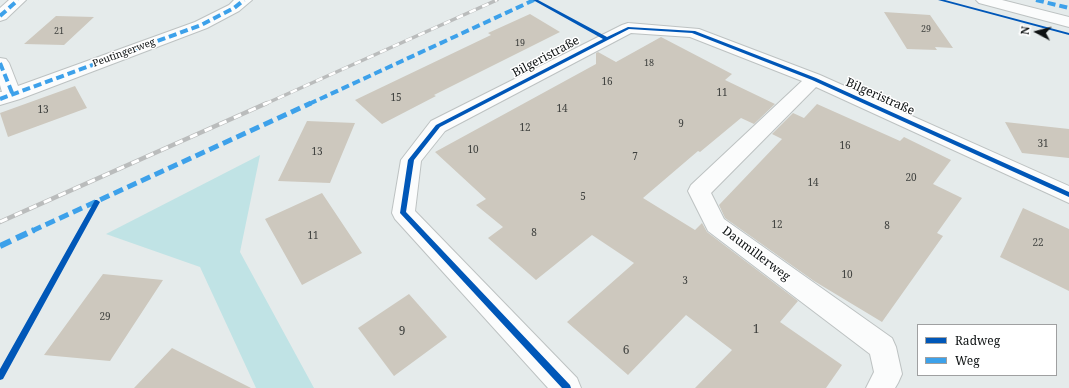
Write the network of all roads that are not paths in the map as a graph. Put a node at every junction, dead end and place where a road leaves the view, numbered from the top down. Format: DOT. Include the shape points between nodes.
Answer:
graph roads {
  1 [pos="18,0"];
  2 [pos="244,0"];
  3 [pos="984,0"];
  4 [pos="0,16"];
  5 [pos="1069,22"];
  6 [pos="0,63"];
  7 [pos="814,79"];
  8 [pos="7,97"];
  9 [pos="1069,195"];
  10 [pos="567,388"];
  11 [pos="880,388"];
  1 -- 4 [label="street"];
  2 -- 8 [label="street, Peutingerweg" via="201,25"];
  3 -- 5 [label="street"];
  6 -- 8 [label="street"];
  7 -- 9 [label="street, Bilgeristraße"];
  7 -- 10 [label="street, Bilgeristraße" via="693,32 628,28 438,126 411,160 403,214"];
  7 -- 11 [label="street, Daumillerweg" via="699,191 716,225 882,347 888,374"];
}
